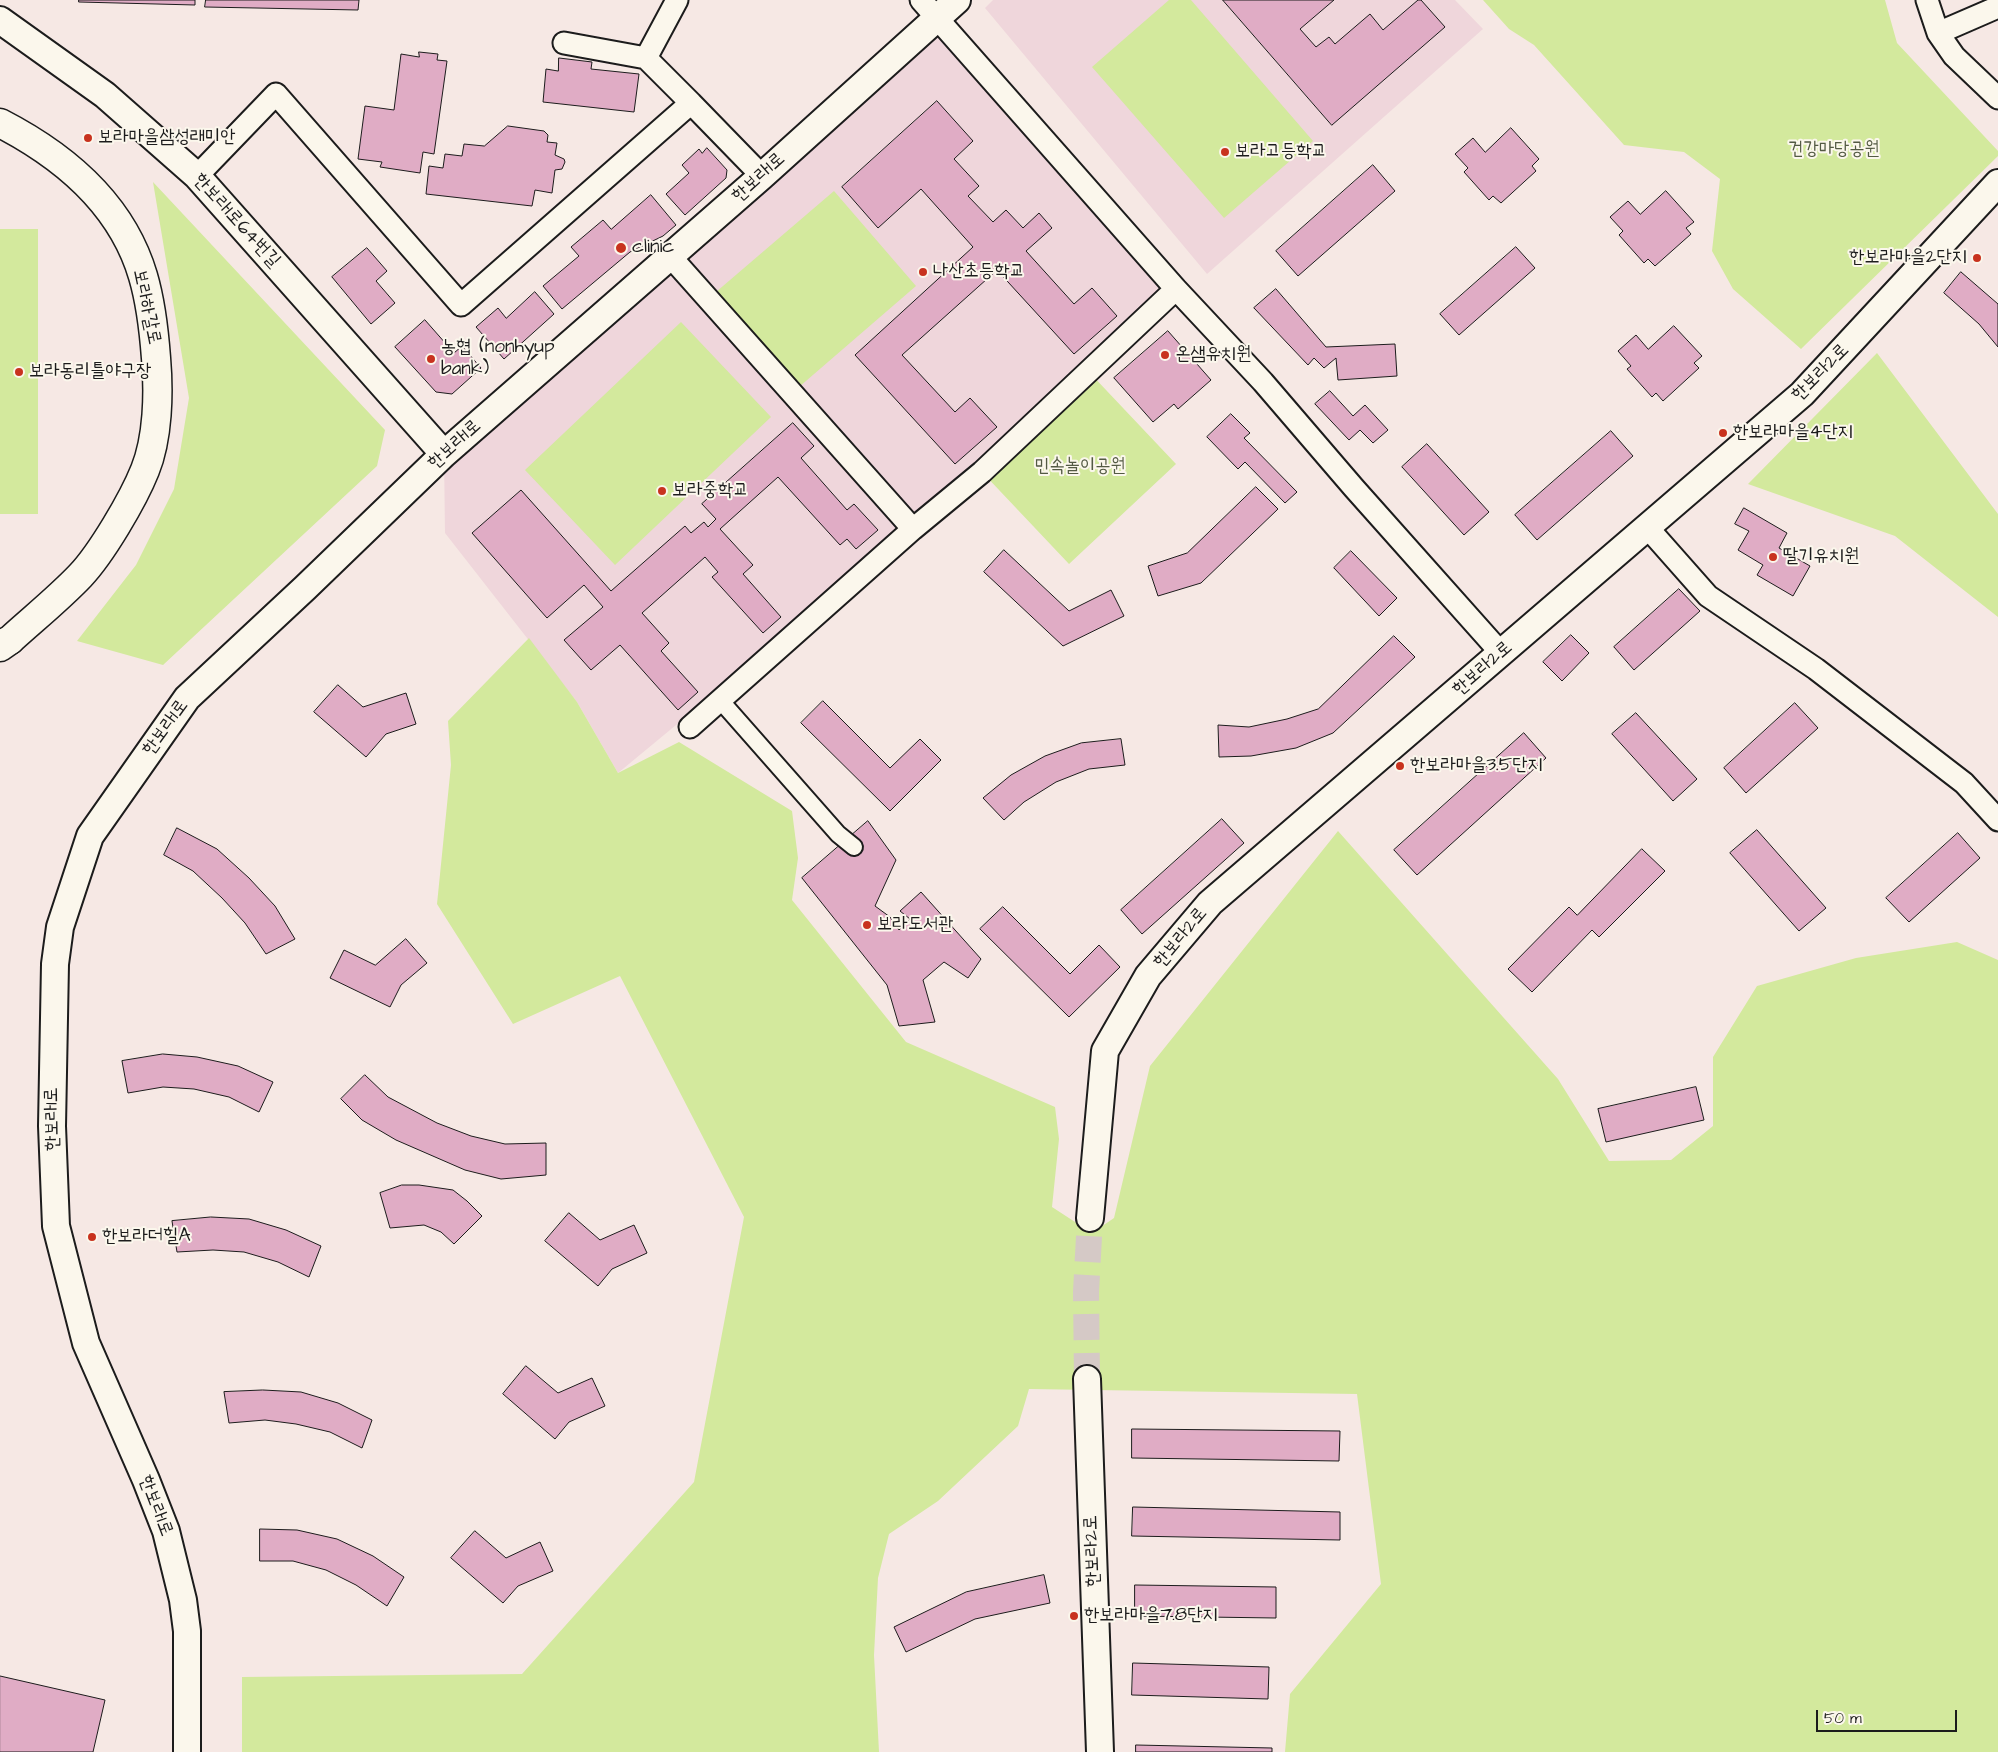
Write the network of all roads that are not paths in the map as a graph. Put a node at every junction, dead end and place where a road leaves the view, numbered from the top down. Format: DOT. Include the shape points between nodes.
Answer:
graph roads {
  1 [pos="677,0"];
  2 [pos="921,0"];
  3 [pos="957,0"];
  4 [pos="1927,0"];
  5 [pos="1998,7"];
  6 [pos="0,20"];
  7 [pos="937,20"];
  8 [pos="1938,33"];
  9 [pos="564,43"];
  10 [pos="646,58"];
  11 [pos="1998,98"];
  12 [pos="691,103"];
  13 [pos="0,124"];
  14 [pos="197,176"];
  15 [pos="762,176"];
  16 [pos="1998,183"];
  17 [pos="670,256"];
  18 [pos="1176,289"];
  19 [pos="444,454"];
  20 [pos="1647,527"];
  21 [pos="913,529"];
  22 [pos="3,644"];
  23 [pos="1500,654"];
  24 [pos="720,700"];
  25 [pos="690,727"];
  26 [pos="1998,820"];
  27 [pos="854,847"];
  28 [pos="1090,1218"];
  29 [pos="1087,1379"];
  30 [pos="187,1752"];
  31 [pos="1100,1752"];
  1 -- 10 [label="street"];
  2 -- 7 [label="street"];
  3 -- 7 [label="street, 한보라1로"];
  4 -- 8 [label="street"];
  5 -- 8 [label="street"];
  6 -- 14 [label="street, 한보라1로64번길" via="105,94"];
  7 -- 15 [label="street, 한보라1로"];
  7 -- 18 [label="street"];
  8 -- 11 [label="street" via="1954,56"];
  9 -- 10 [label="street"];
  10 -- 12 [label="street"];
  12 -- 14 [label="street" via="461,305 276,94"];
  12 -- 15 [label="street"];
  13 -- 22 [label="main road, 보라하갈로" via="34,141 70,168 103,202 126,236 143,276 153,324 157,372 156,418 145,470 111,533 80,576"];
  14 -- 19 [label="street, 한보라1로64번길"];
  15 -- 17 [label="street, 한보라1로"];
  16 -- 20 [label="street, 한보라2로" via="1802,394"];
  17 -- 19 [label="street, 한보라1로"];
  17 -- 21 [label="street"];
  18 -- 21 [label="street" via="982,472"];
  18 -- 23 [label="street" via="1263,382"];
  19 -- 30 [label="street, 한보라1로" via="187,698 90,836 60,927 52,1032 56,1226 86,1343 166,1531 187,1631"];
  20 -- 23 [label="street, 한보라2로"];
  20 -- 26 [label="street" via="1708,596 1816,670 1964,783"];
  21 -- 24 [label="street"];
  23 -- 28 [label="street, 한보라2로" via="1210,903 1148,976 1105,1051"];
  24 -- 25 [label="street"];
  24 -- 27 [label="street" via="838,834"];
  29 -- 31 [label="street, 한보라2로"];
}
